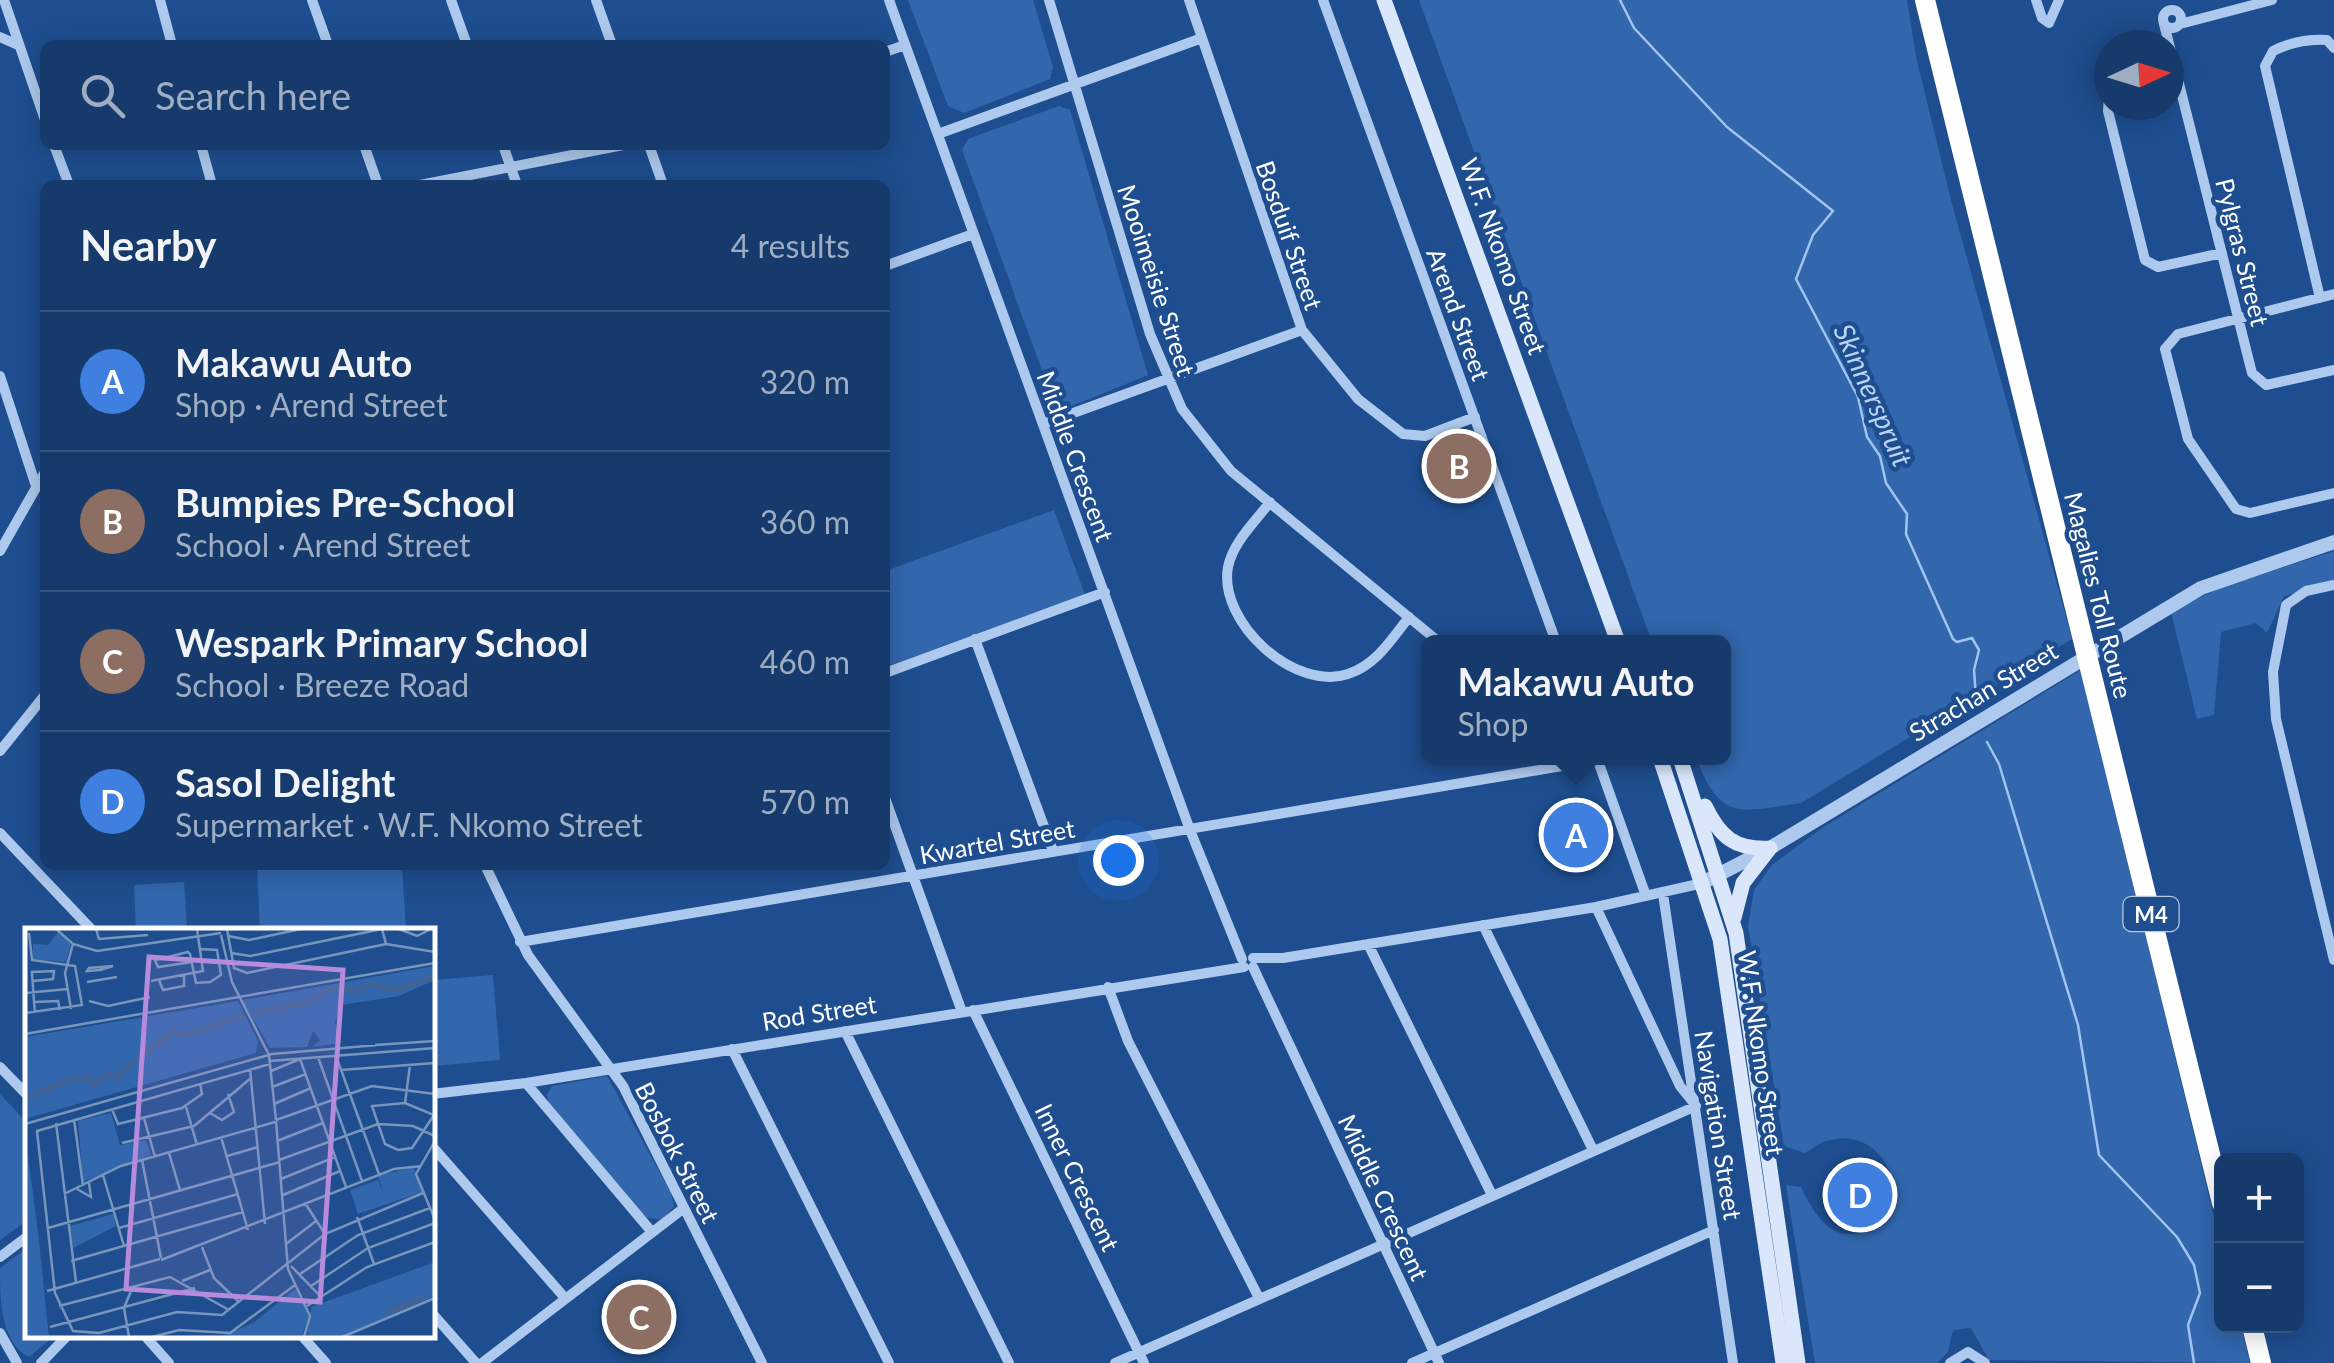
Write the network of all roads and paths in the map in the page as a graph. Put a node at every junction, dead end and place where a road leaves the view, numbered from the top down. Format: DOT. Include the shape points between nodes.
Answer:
graph roads {
  1 [pos="4,0"];
  2 [pos="160,0"];
  3 [pos="312,0"];
  4 [pos="451,0"];
  5 [pos="596,0"];
  6 [pos="889,0"];
  7 [pos="1049,0"];
  8 [pos="1189,0"];
  9 [pos="1322,0"];
  10 [pos="1384,0"];
  11 [pos="1925,0"];
  12 [pos="1939,0"];
  13 [pos="2036,0"];
  14 [pos="2059,0"];
  15 [pos="2164,0"];
  16 [pos="2272,0"];
  17 [pos="2254,2"];
  18 [pos="2178,18"];
  19 [pos="2164,21"];
  20 [pos="2167,30"];
  21 [pos="2177,30"];
  22 [pos="0,37"];
  23 [pos="1202,38"];
  24 [pos="171,40"];
  25 [pos="326,40"];
  26 [pos="465,40"];
  27 [pos="610,40"];
  28 [pos="18,45"];
  29 [pos="905,45"];
  30 [pos="2334,48"];
  31 [pos="890,50"];
  32 [pos="1074,86"];
  33 [pos="40,106"];
  34 [pos="2184,114"];
  35 [pos="2110,120"];
  36 [pos="938,134"];
  37 [pos="56,150"];
  38 [pos="202,150"];
  39 [pos="366,150"];
  40 [pos="504,150"];
  41 [pos="598,150"];
  42 [pos="650,150"];
  43 [pos="510,168"];
  44 [pos="67,180"];
  45 [pos="211,180"];
  46 [pos="376,180"];
  47 [pos="446,180"];
  48 [pos="515,180"];
  49 [pos="661,180"];
  50 [pos="973,234"];
  51 [pos="2222,253"];
  52 [pos="890,264"];
  53 [pos="2334,294"];
  54 [pos="2320,298"];
  55 [pos="2238,318"];
  56 [pos="1302,330"];
  57 [pos="2334,370"];
  58 [pos="0,376"];
  59 [pos="1165,378"];
  60 [pos="1475,417"];
  61 [pos="1042,424"];
  62 [pos="40,480"];
  63 [pos="36,486"];
  64 [pos="2334,493"];
  65 [pos="1270,502"];
  66 [pos="1577,529"];
  67 [pos="2334,542"];
  68 [pos="0,551"];
  69 [pos="2334,585"];
  70 [pos="1105,592"];
  71 [pos="1409,617"];
  72 [pos="1431,635"];
  73 [pos="1553,635"];
  74 [pos="1615,635"];
  75 [pos="1627,635"];
  76 [pos="975,638"];
  77 [pos="890,672"];
  78 [pos="40,700"];
  79 [pos="0,751"];
  80 [pos="1522,765"];
  81 [pos="1600,765"];
  82 [pos="1662,765"];
  83 [pos="1684,765"];
  84 [pos="1686,765"];
  85 [pos="890,812"];
  86 [pos="1190,830"];
  87 [pos="0,833"];
  88 [pos="1770,848"];
  89 [pos="1053,851"];
  90 [pos="487,870"];
  91 [pos="1719,874"];
  92 [pos="913,876"];
  93 [pos="1703,882"];
  94 [pos="1663,894"];
  95 [pos="1646,896"];
  96 [pos="1596,907"];
  97 [pos="1733,923"];
  98 [pos="1483,924"];
  99 [pos="91,928"];
  100 [pos="520,942"];
  101 [pos="1368,944"];
  102 [pos="2334,960"];
  103 [pos="1248,963"];
  104 [pos="1108,987"];
  105 [pos="968,1011"];
  106 [pos="845,1031"];
  107 [pos="732,1049"];
  108 [pos="0,1067"];
  109 [pos="610,1070"];
  110 [pos="526,1084"];
  111 [pos="25,1093"];
  112 [pos="435,1094"];
  113 [pos="1696,1106"];
  114 [pos="435,1149"];
  115 [pos="1594,1150"];
  116 [pos="2221,1153"];
  117 [pos="2214,1170"];
  118 [pos="1492,1195"];
  119 [pos="684,1208"];
  120 [pos="1714,1230"];
  121 [pos="651,1231"];
  122 [pos="25,1238"];
  123 [pos="1385,1241"];
  124 [pos="0,1257"];
  125 [pos="1258,1296"];
  126 [pos="565,1298"];
  127 [pos="435,1316"];
  128 [pos="0,1333"];
  129 [pos="2254,1333"];
  130 [pos="2265,1333"];
  131 [pos="65,1338"];
  132 [pos="147,1338"];
  133 [pos="304,1338"];
  134 [pos="1142,1358"];
  135 [pos="1437,1358"];
  136 [pos="1733,1360"];
  137 [pos="17,1363"];
  138 [pos="41,1363"];
  139 [pos="169,1363"];
  140 [pos="326,1363"];
  141 [pos="480,1363"];
  142 [pos="762,1363"];
  143 [pos="889,1363"];
  144 [pos="1009,1363"];
  145 [pos="1115,1363"];
  146 [pos="1412,1363"];
  147 [pos="1718,1363"];
  148 [pos="1782,1363"];
  149 [pos="1798,1363"];
  150 [pos="1950,1363"];
  151 [pos="1984,1363"];
  152 [pos="2261,1363"];
  153 [pos="2272,1363"];
  1 -- 28 [label="street"];
  2 -- 24 [label="street"];
  3 -- 25 [label="street"];
  4 -- 26 [label="street"];
  5 -- 27 [label="street"];
  6 -- 29 [label="street, Middle Crescent"];
  7 -- 32 [label="street, Mooimeisie Street"];
  8 -- 23 [label="street, Bosduif Street"];
  9 -- 60 [label="street, Arend Street"];
  10 -- 66 [label="main road, W.F. Nkomo Street"];
  11 -- 117 [label="highway, Magalies Toll Route / M4"];
  12 -- 116 [label="highway, Magalies Toll Route / M4"];
  13 -- 14 [label="street" via="2049,23"];
  15 -- 18 [label="street, Pylgras Street"];
  15 -- 19 [label="street, Pylgras Street"];
  16 -- 17 [label="street"];
  17 -- 18 [label="street"];
  18 -- 19 [label="street"];
  18 -- 21 [label="street, Pylgras Street"];
  19 -- 20 [label="street, Pylgras Street"];
  22 -- 28 [label="street"];
  23 -- 32 [label="street"];
  23 -- 56 [label="street, Bosduif Street"];
  28 -- 33 [label="street"];
  29 -- 31 [label="street"];
  29 -- 36 [label="street, Middle Crescent"];
  30 -- 54 [label="street" via="2316,39 2282,46 2272,50 2265,66"];
  32 -- 36 [label="street"];
  32 -- 59 [label="street, Mooimeisie Street"];
  34 -- 51 [label="street, Pylgras Street"];
  35 -- 51 [label="street" via="2145,260 2158,267"];
  36 -- 50 [label="street, Middle Crescent"];
  37 -- 44 [label="street"];
  38 -- 45 [label="street"];
  39 -- 46 [label="street"];
  40 -- 43 [label="street"];
  41 -- 43 [label="street"];
  42 -- 49 [label="street"];
  43 -- 47 [label="street"];
  43 -- 48 [label="street"];
  50 -- 52 [label="street"];
  50 -- 61 [label="street, Middle Crescent"];
  51 -- 55 [label="street, Pylgras Street"];
  53 -- 54 [label="street"];
  54 -- 55 [label="street"];
  55 -- 57 [label="street, Pylgras Street" via="2260,382 2281,384"];
  55 -- 64 [label="street" via="2167,342 2178,405 2198,458 2243,512"];
  56 -- 59 [label="street"];
  56 -- 60 [label="street, Bosduif Street" via="1358,399 1403,434 1425,436"];
  58 -- 63 [label="street"];
  59 -- 61 [label="street"];
  59 -- 65 [label="street, Mooimeisie Street" via="1203,442"];
  60 -- 73 [label="street, Arend Street"];
  61 -- 70 [label="street, Middle Crescent"];
  62 -- 63 [label="street"];
  63 -- 68 [label="street"];
  65 -- 71 [label="street, Mooimeisie Street"];
  65 -- 71 [label="street" via="1232,552 1228,599 1239,622 1292,668 1318,678 1350,674 1375,658"];
  66 -- 74 [label="main road, W.F. Nkomo Street"];
  66 -- 75 [label="main road, W.F. Nkomo Street"];
  67 -- 88 [label="street, Strachan Street" via="2223,578 2025,690"];
  69 -- 102 [label="street" via="2299,594 2286,605 2274,672 2276,719"];
  70 -- 76 [label="street"];
  70 -- 86 [label="street, Middle Crescent"];
  71 -- 72 [label="street, Mooimeisie Street"];
  76 -- 77 [label="street"];
  76 -- 89 [label="street"];
  78 -- 79 [label="street"];
  80 -- 86 [label="street, Kwartel Street"];
  81 -- 95 [label="street"];
  82 -- 93 [label="main road, W.F. Nkomo Street"];
  83 -- 91 [label="main road, W.F. Nkomo Street"];
  84 -- 88 [label="main road" via="1722,836 1745,848"];
  85 -- 92 [label="street, Inner Crescent"];
  86 -- 89 [label="street, Kwartel Street"];
  86 -- 103 [label="street, Middle Crescent"];
  87 -- 99 [label="street"];
  88 -- 91 [label="street, Strachan Street"];
  88 -- 97 [label="main road" via="1743,883"];
  89 -- 92 [label="street, Kwartel Street"];
  90 -- 100 [label="street, Bosbok Street"];
  91 -- 93 [label="street, Rod Street"];
  91 -- 97 [label="main road, W.F. Nkomo Street"];
  92 -- 100 [label="street, Kwartel Street"];
  92 -- 105 [label="street, Inner Crescent"];
  93 -- 94 [label="street, Rod Street"];
  93 -- 148 [label="main road, W.F. Nkomo Street" via="1726,970"];
  94 -- 95 [label="street, Rod Street"];
  94 -- 113 [label="street, Navigation Street"];
  95 -- 96 [label="street, Rod Street"];
  96 -- 98 [label="street, Rod Street"];
  96 -- 113 [label="street" via="1680,1086"];
  97 -- 149 [label="main road, W.F. Nkomo Street"];
  98 -- 101 [label="street, Rod Street"];
  98 -- 115 [label="street"];
  100 -- 109 [label="street, Bosbok Street"];
  101 -- 103 [label="street, Rod Street"];
  101 -- 118 [label="street"];
  103 -- 104 [label="street, Rod Street"];
  103 -- 123 [label="street, Middle Crescent"];
  104 -- 105 [label="street, Rod Street"];
  104 -- 125 [label="street" via="1128,1040"];
  105 -- 106 [label="street, Rod Street"];
  105 -- 134 [label="street, Inner Crescent"];
  106 -- 107 [label="street, Rod Street"];
  106 -- 144 [label="street"];
  107 -- 109 [label="street, Rod Street"];
  107 -- 143 [label="street"];
  108 -- 111 [label="street"];
  109 -- 110 [label="street, Rod Street"];
  109 -- 119 [label="street, Bosbok Street"];
  110 -- 112 [label="street, Rod Street"];
  110 -- 121 [label="street"];
  113 -- 115 [label="street"];
  113 -- 120 [label="street, Navigation Street"];
  114 -- 126 [label="street"];
  115 -- 118 [label="street"];
  118 -- 123 [label="street"];
  119 -- 121 [label="street"];
  119 -- 142 [label="street, Bosbok Street"];
  120 -- 135 [label="street"];
  120 -- 136 [label="street, Navigation Street"];
  121 -- 126 [label="street"];
  122 -- 124 [label="street"];
  123 -- 125 [label="street"];
  123 -- 135 [label="street, Middle Crescent"];
  125 -- 134 [label="street"];
  126 -- 141 [label="street"];
  127 -- 141 [label="street"];
  128 -- 137 [label="street"];
  129 -- 152 [label="highway"];
  130 -- 153 [label="highway"];
  131 -- 138 [label="street"];
  132 -- 139 [label="street"];
  133 -- 140 [label="street"];
  134 -- 145 [label="street"];
  135 -- 146 [label="street"];
  136 -- 147 [label="street"];
  150 -- 151 [label="street" via="1968,1352"];
}
